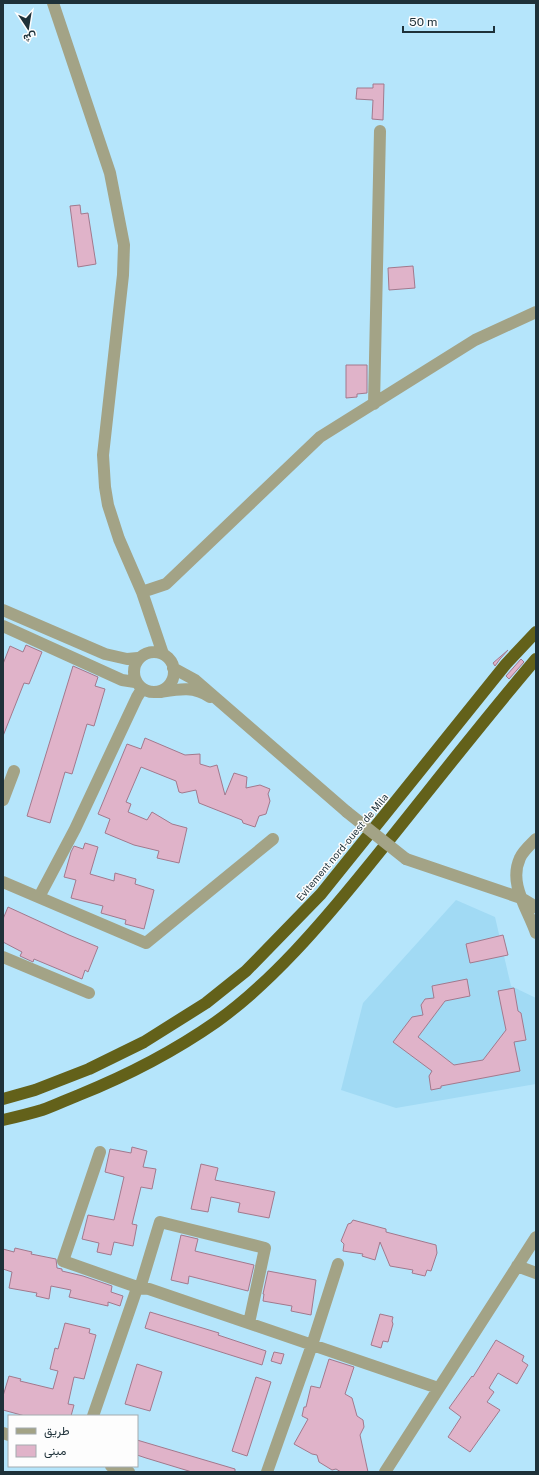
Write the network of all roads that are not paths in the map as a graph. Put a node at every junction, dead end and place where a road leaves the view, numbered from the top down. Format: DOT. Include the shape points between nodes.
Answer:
graph roads {
  1 [pos="53,3"];
  2 [pos="380,131"];
  3 [pos="536,312"];
  4 [pos="374,404"];
  5 [pos="142,592"];
  6 [pos="3,610"];
  7 [pos="3,626"];
  8 [pos="536,632"];
  9 [pos="163,654"];
  10 [pos="138,658"];
  11 [pos="536,659"];
  12 [pos="173,668"];
  13 [pos="139,686"];
  14 [pos="158,693"];
  15 [pos="226,708"];
  16 [pos="14,770"];
  17 [pos="3,800"];
  18 [pos="273,839"];
  19 [pos="536,839"];
  20 [pos="3,882"];
  21 [pos="39,897"];
  22 [pos="520,898"];
  23 [pos="536,907"];
  24 [pos="536,933"];
  25 [pos="3,956"];
  26 [pos="89,993"];
  27 [pos="3,1099"];
  28 [pos="3,1120"];
  29 [pos="100,1152"];
  30 [pos="536,1238"];
  31 [pos="338,1264"];
  32 [pos="517,1266"];
  33 [pos="536,1273"];
  34 [pos="140,1288"];
  35 [pos="249,1323"];
  36 [pos="312,1345"];
  37 [pos="438,1388"];
  38 [pos="93,1415"];
  39 [pos="114,1467"];
  40 [pos="129,1472"];
  41 [pos="267,1472"];
  42 [pos="385,1472"];
  1 -- 5 [label="street" via="110,173 124,245 124,275 103,455 104,487 119,539"];
  2 -- 4 [label="street"];
  3 -- 4 [label="street" via="475,340"];
  4 -- 5 [label="street" via="320,437 166,584"];
  5 -- 9 [label="street"];
  6 -- 10 [label="street" via="105,654 128,659"];
  7 -- 13 [label="street"];
  8 -- 27 [label="highway, Evitement nord-ouest de Mila" via="506,664 321,894 246,970 206,1002 144,1042 89,1069 35,1090"];
  9 -- 10 [label="street" via="150,652"];
  9 -- 12 [label="street" via="172,662"];
  10 -- 13 [label="street" via="133,670"];
  11 -- 28 [label="highway" via="500,700 343,897 257,988 216,1022 155,1060 112,1082 43,1110"];
  12 -- 14 [label="street" via="175,675 169,687"];
  12 -- 15 [label="street" via="196,680"];
  13 -- 14 [label="street" via="145,691"];
  13 -- 21 [label="street" via="137,698 75,829"];
  14 -- 15 [label="street" via="183,688 205,693"];
  15 -- 22 [label="street, bridge" via="406,859"];
  16 -- 17 [label="street"];
  18 -- 21 [label="street" via="146,943"];
  19 -- 22 [label="street" via="520,857 517,868"];
  20 -- 21 [label="street"];
  22 -- 23 [label="street"];
  22 -- 24 [label="street"];
  25 -- 26 [label="street"];
  29 -- 34 [label="street" via="63,1261"];
  30 -- 32 [label="street"];
  31 -- 36 [label="street"];
  32 -- 33 [label="street"];
  32 -- 37 [label="street"];
  34 -- 35 [label="street"];
  34 -- 35 [label="street" via="160,1222 265,1248"];
  34 -- 38 [label="street" via="136,1291"];
  35 -- 36 [label="street"];
  36 -- 37 [label="street"];
  36 -- 41 [label="street"];
  37 -- 42 [label="street"];
  39 -- 40 [label="street"];
}
